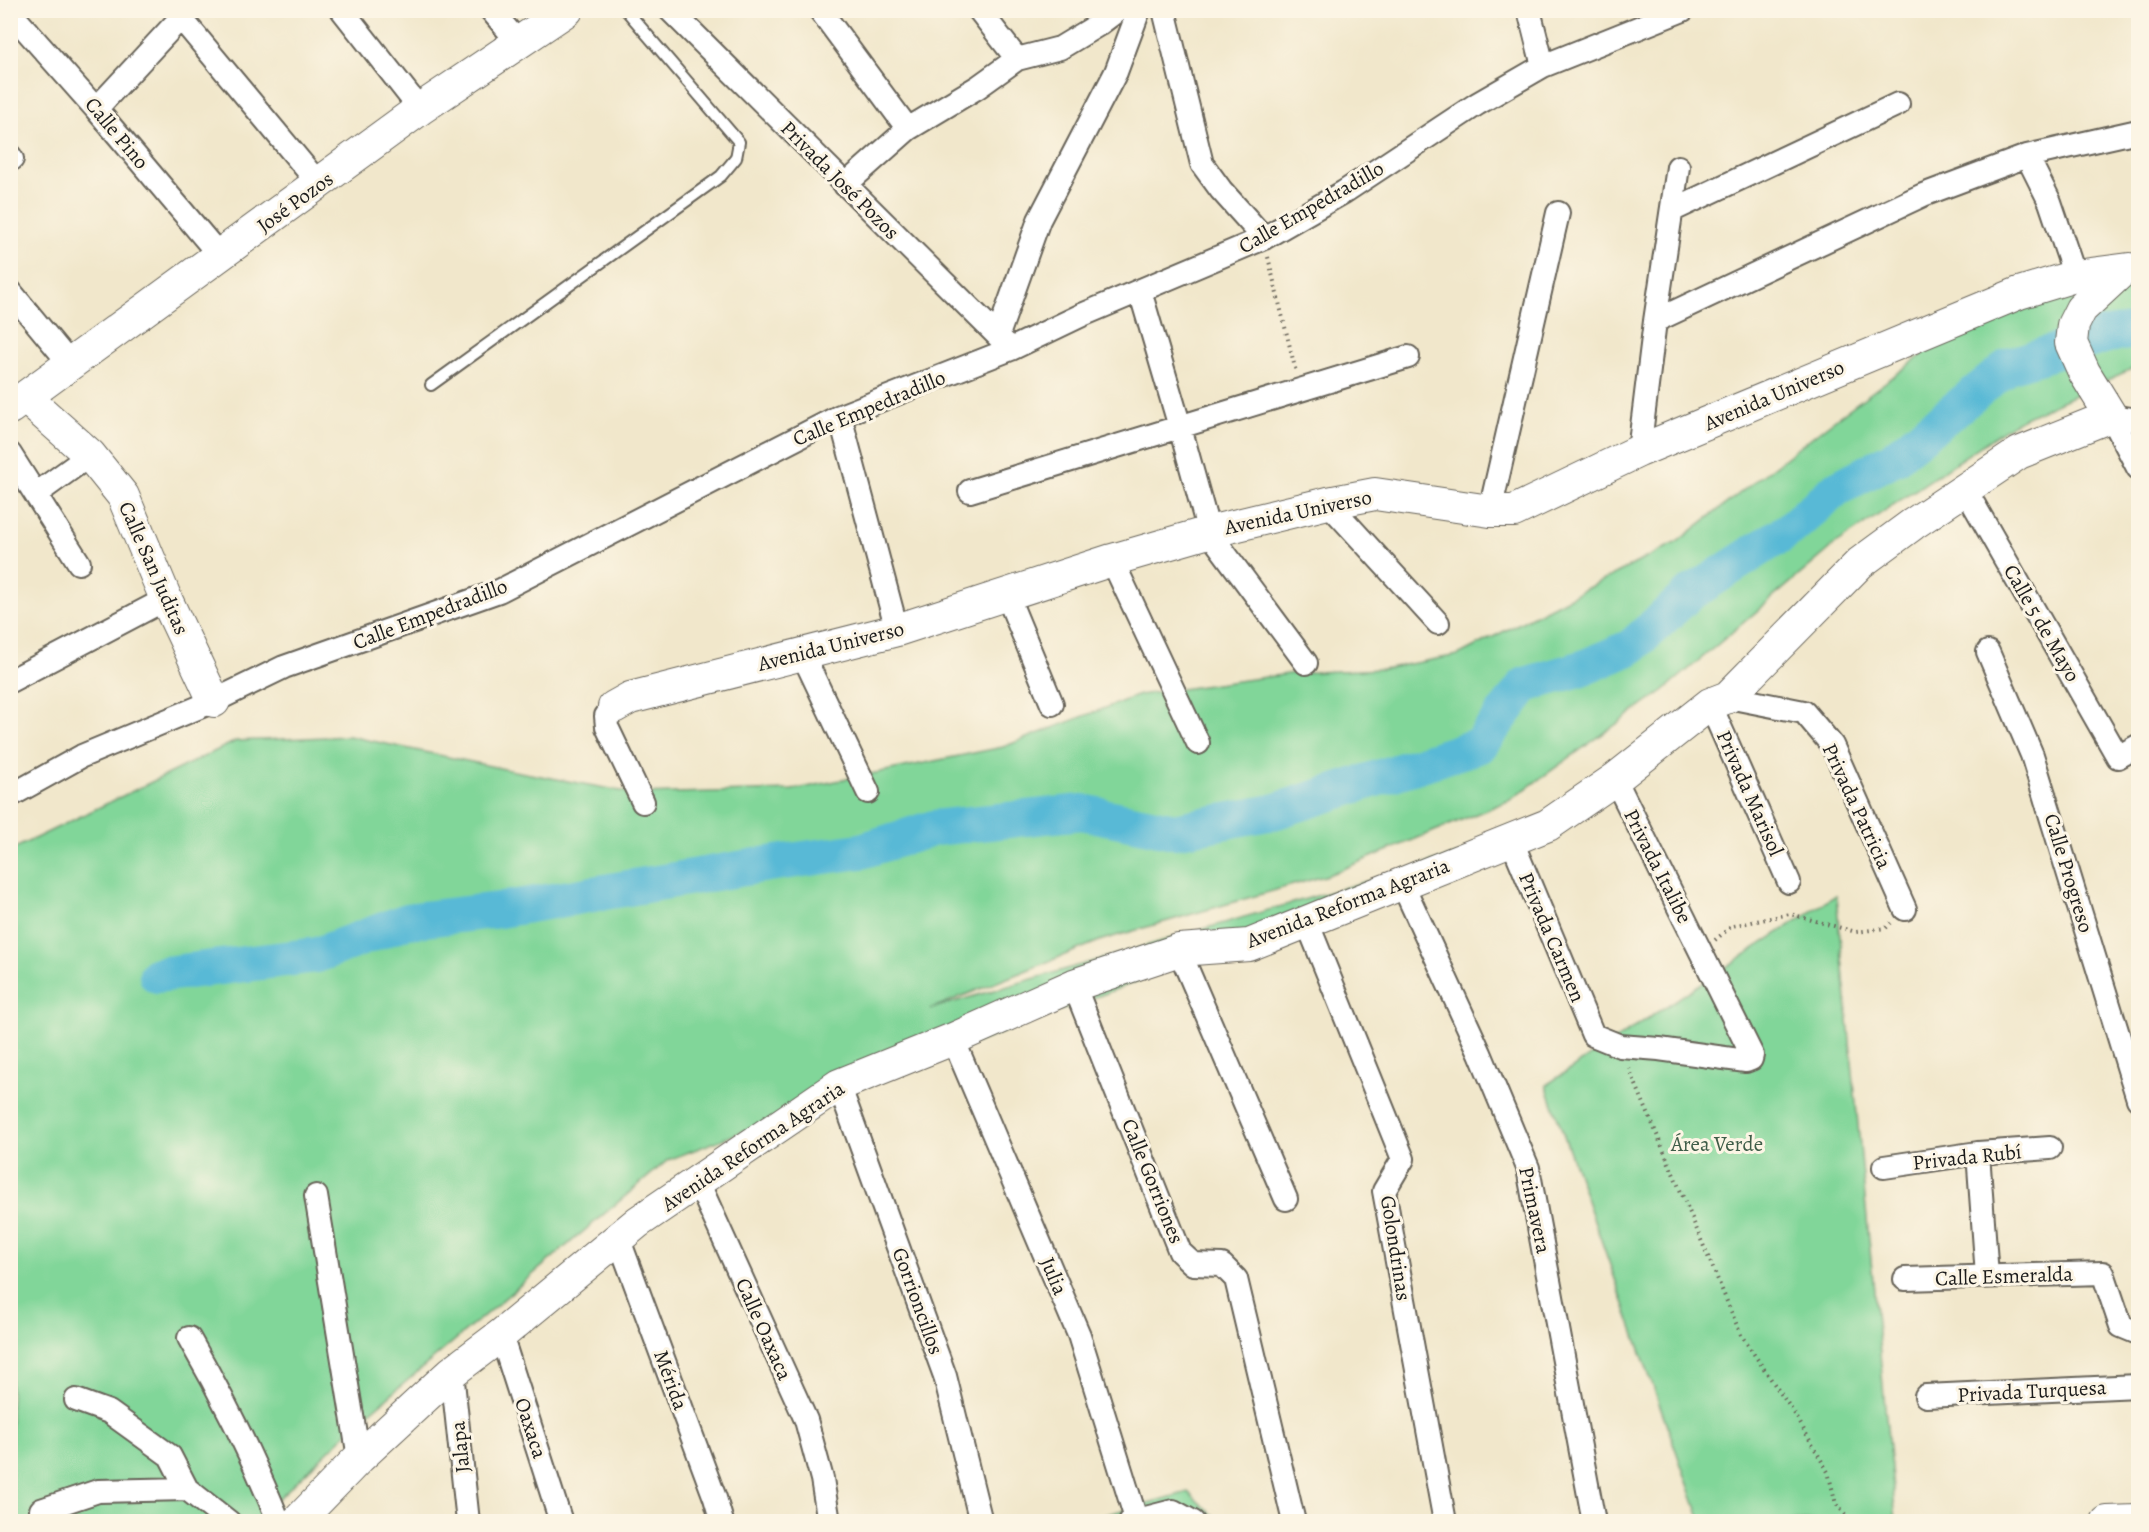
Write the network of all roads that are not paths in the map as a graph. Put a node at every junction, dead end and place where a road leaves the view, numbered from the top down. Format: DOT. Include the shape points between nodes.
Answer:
graph roads {
  1 [pos="342,10"];
  2 [pos="491,10"];
  3 [pos="567,10"];
  4 [pos="626,10"];
  5 [pos="670,10"];
  6 [pos="820,10"];
  7 [pos="979,10"];
  8 [pos="1118,10"];
  9 [pos="1139,10"];
  10 [pos="1164,10"];
  11 [pos="1529,10"];
  12 [pos="1683,10"];
  13 [pos="10,12"];
  14 [pos="184,14"];
  15 [pos="518,42"];
  16 [pos="1017,59"];
  17 [pos="1543,66"];
  18 [pos="1898,104"];
  19 [pos="96,109"];
  20 [pos="420,109"];
  21 [pos="908,129"];
  22 [pos="2139,131"];
  23 [pos="2027,156"];
  24 [pos="1678,166"];
  25 [pos="319,184"];
  26 [pos="845,185"];
  27 [pos="1672,210"];
  28 [pos="1558,213"];
  29 [pos="1264,238"];
  30 [pos="220,256"];
  31 [pos="2131,269"];
  32 [pos="2075,276"];
  33 [pos="10,291"];
  34 [pos="1140,291"];
  35 [pos="1655,321"];
  36 [pos="1005,342"];
  37 [pos="1408,357"];
  38 [pos="71,365"];
  39 [pos="431,385"];
  40 [pos="18,403"];
  41 [pos="840,416"];
  42 [pos="2125,418"];
  43 [pos="1180,427"];
  44 [pos="1639,451"];
  45 [pos="10,454"];
  46 [pos="90,455"];
  47 [pos="2139,468"];
  48 [pos="1965,489"];
  49 [pos="970,491"];
  50 [pos="36,494"];
  51 [pos="1328,503"];
  52 [pos="1490,511"];
  53 [pos="1209,532"];
  54 [pos="1112,560"];
  55 [pos="79,563"];
  56 [pos="1007,595"];
  57 [pos="166,599"];
  58 [pos="1438,623"];
  59 [pos="897,630"];
  60 [pos="1988,652"];
  61 [pos="802,653"];
  62 [pos="1306,663"];
  63 [pos="10,681"];
  64 [pos="1719,700"];
  65 [pos="214,701"];
  66 [pos="1052,704"];
  67 [pos="614,707"];
  68 [pos="1198,743"];
  69 [pos="2139,746"];
  70 [pos="1615,779"];
  71 [pos="868,792"];
  72 [pos="10,796"];
  73 [pos="644,802"];
  74 [pos="1511,839"];
  75 [pos="1790,882"];
  76 [pos="1402,884"];
  77 [pos="1905,909"];
  78 [pos="1307,922"];
  79 [pos="1179,950"];
  80 [pos="1074,985"];
  81 [pos="953,1039"];
  82 [pos="1620,1046"];
  83 [pos="839,1085"];
  84 [pos="2139,1099"];
  85 [pos="2050,1148"];
  86 [pos="1978,1153"];
  87 [pos="1884,1167"];
  88 [pos="698,1182"];
  89 [pos="316,1196"];
  90 [pos="1286,1199"];
  91 [pos="619,1240"];
  92 [pos="1987,1276"];
  93 [pos="1905,1279"];
  94 [pos="501,1335"];
  95 [pos="2134,1336"];
  96 [pos="189,1338"];
  97 [pos="452,1372"];
  98 [pos="2139,1386"];
  99 [pos="1926,1396"];
  100 [pos="76,1400"];
  101 [pos="358,1458"];
  102 [pos="187,1489"];
  103 [pos="41,1510"];
  104 [pos="1289,1520"];
  105 [pos="229,1521"];
  106 [pos="279,1521"];
  107 [pos="297,1521"];
  108 [pos="468,1521"];
  109 [pos="561,1521"];
  110 [pos="722,1521"];
  111 [pos="829,1521"];
  112 [pos="981,1521"];
  113 [pos="1135,1521"];
  114 [pos="1193,1521"];
  115 [pos="1445,1521"];
  116 [pos="1594,1521"];
  117 [pos="2107,1521"];
  118 [pos="2139,1521"];
  1 -- 20 [label="street"];
  2 -- 15 [label="street"];
  3 -- 15 [label="street, José Pozos"];
  4 -- 39 [label="lane" via="739,142 736,158 721,176"];
  5 -- 26 [label="street, Privada José Pozos"];
  6 -- 21 [label="street"];
  7 -- 16 [label="street"];
  8 -- 16 [label="street" via="1060,48"];
  9 -- 36 [label="street" via="1116,72 1040,220"];
  10 -- 29 [label="street" via="1202,164"];
  11 -- 17 [label="street"];
  12 -- 17 [label="street, Calle Empedradillo"];
  13 -- 19 [label="street, Calle Pino"];
  14 -- 19 [label="street"];
  14 -- 25 [label="street"];
  15 -- 20 [label="street, José Pozos"];
  16 -- 21 [label="street"];
  17 -- 29 [label="street, Calle Empedradillo"];
  18 -- 27 [label="street"];
  19 -- 30 [label="street, Calle Pino"];
  20 -- 25 [label="street, José Pozos"];
  21 -- 26 [label="street"];
  22 -- 23 [label="street"];
  23 -- 32 [label="street" via="2050,202"];
  23 -- 35 [label="street" via="1923,195"];
  24 -- 27 [label="street"];
  25 -- 30 [label="street, José Pozos"];
  26 -- 36 [label="street, Privada José Pozos"];
  27 -- 35 [label="street"];
  28 -- 52 [label="street"];
  29 -- 34 [label="street, Calle Empedradillo"];
  30 -- 38 [label="street, José Pozos"];
  31 -- 32 [label="street, Avenida Universo"];
  31 -- 42 [label="street" via="2080,309 2071,344 2084,372"];
  32 -- 44 [label="street, Avenida Universo" via="2019,293"];
  33 -- 38 [label="street"];
  34 -- 36 [label="street, Calle Empedradillo"];
  34 -- 43 [label="street"];
  35 -- 44 [label="street"];
  36 -- 41 [label="street, Calle Empedradillo"];
  37 -- 43 [label="street"];
  38 -- 40 [label="street, José Pozos"];
  40 -- 46 [label="street, Calle San Juditas"];
  41 -- 59 [label="street"];
  41 -- 65 [label="street, Calle Empedradillo" via="499,591 284,667"];
  42 -- 47 [label="street"];
  42 -- 48 [label="street, Avenida Reforma Agraria" via="2019,453"];
  43 -- 49 [label="street"];
  43 -- 53 [label="street"];
  44 -- 52 [label="street, Avenida Universo" via="1514,511"];
  45 -- 50 [label="street"];
  46 -- 50 [label="street"];
  46 -- 57 [label="street, Calle San Juditas" via="123,496"];
  48 -- 64 [label="street, Avenida Reforma Agraria" via="1860,563"];
  48 -- 69 [label="street, Calle 5 de Mayo" via="2118,757"];
  50 -- 55 [label="street"];
  51 -- 52 [label="street, Avenida Universo" via="1375,494"];
  51 -- 53 [label="street, Avenida Universo"];
  51 -- 58 [label="street"];
  53 -- 54 [label="street, Avenida Universo"];
  53 -- 62 [label="street"];
  54 -- 56 [label="street, Avenida Universo"];
  54 -- 68 [label="street"];
  56 -- 59 [label="street, Avenida Universo"];
  56 -- 66 [label="street"];
  57 -- 63 [label="street"];
  57 -- 65 [label="street, Calle San Juditas"];
  59 -- 61 [label="street, Avenida Universo"];
  60 -- 84 [label="street, Calle Progreso" via="2032,755"];
  61 -- 67 [label="street, Avenida Universo" via="630,698"];
  61 -- 71 [label="street"];
  64 -- 70 [label="street, Avenida Reforma Agraria"];
  64 -- 75 [label="street, Privada Marisol"];
  64 -- 77 [label="street, Privada Patricia" via="1804,712 1832,745"];
  65 -- 72 [label="street, Calle Empedradillo" via="82,756"];
  67 -- 73 [label="street" via="606,716 607,728"];
  70 -- 74 [label="street, Avenida Reforma Agraria" via="1548,825"];
  70 -- 82 [label="street, Privada Italibe" via="1752,1054 1746,1061"];
  74 -- 76 [label="street, Avenida Reforma Agraria"];
  74 -- 82 [label="street, Privada Carmen" via="1593,1035"];
  76 -- 78 [label="street, Avenida Reforma Agraria"];
  76 -- 116 [label="street, Primavera" via="1528,1168"];
  78 -- 79 [label="street, Avenida Reforma Agraria" via="1249,945"];
  78 -- 115 [label="street, Golondrinas" via="1403,1159 1384,1191"];
  79 -- 80 [label="street, Avenida Reforma Agraria"];
  79 -- 90 [label="street"];
  80 -- 81 [label="street, Avenida Reforma Agraria"];
  80 -- 104 [label="street, Calle Gorriones" via="1180,1252 1193,1264 1222,1265 1236,1279"];
  81 -- 83 [label="street, Avenida Reforma Agraria"];
  81 -- 113 [label="street, Julia" via="1079,1335"];
  83 -- 88 [label="street, Avenida Reforma Agraria"];
  83 -- 112 [label="street, Gorrioncillos" via="945,1376"];
  85 -- 86 [label="street, Privada Rubí"];
  86 -- 87 [label="street, Privada Rubí"];
  86 -- 92 [label="street"];
  88 -- 91 [label="street, Avenida Reforma Agraria" via="638,1222"];
  88 -- 111 [label="street, Calle Oaxaca" via="806,1420"];
  89 -- 101 [label="street"];
  91 -- 94 [label="street, Avenida Reforma Agraria"];
  91 -- 110 [label="street, Mérida"];
  92 -- 93 [label="street, Calle Esmeralda"];
  92 -- 95 [label="street, Calle Esmeralda" via="2103,1273"];
  94 -- 97 [label="street, Avenida Reforma Agraria"];
  94 -- 109 [label="street, Oaxaca"];
  96 -- 106 [label="street" via="214,1381"];
  97 -- 101 [label="street, Avenida Reforma Agraria"];
  97 -- 108 [label="street, Jalapa"];
  98 -- 99 [label="street, Privada Turquesa"];
  100 -- 102 [label="street" via="109,1412 170,1456"];
  101 -- 107 [label="street, Avenida Reforma Agraria"];
  102 -- 103 [label="street" via="98,1491"];
  102 -- 105 [label="street"];
  113 -- 114 [label="street" via="1173,1511"];
  117 -- 118 [label="street"];
}
